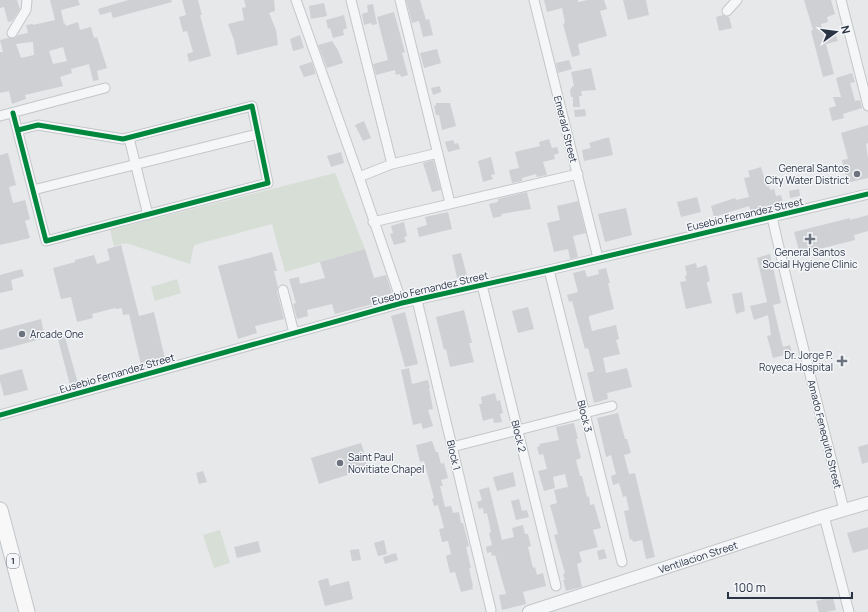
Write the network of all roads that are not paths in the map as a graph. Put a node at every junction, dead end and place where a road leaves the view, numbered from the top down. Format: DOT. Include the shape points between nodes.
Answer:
graph roads {
  1 [pos="27,0"];
  2 [pos="296,0"];
  3 [pos="351,0"];
  4 [pos="400,0"];
  5 [pos="534,0"];
  6 [pos="737,0"];
  7 [pos="841,0"];
  8 [pos="727,11"];
  9 [pos="12,33"];
  10 [pos="105,88"];
  11 [pos="868,106"];
  12 [pos="34,107"];
  13 [pos="13,113"];
  14 [pos="0,116"];
  15 [pos="38,125"];
  16 [pos="18,130"];
  17 [pos="258,134"];
  18 [pos="129,138"];
  19 [pos="438,154"];
  20 [pos="136,164"];
  21 [pos="392,164"];
  22 [pos="578,174"];
  23 [pos="359,177"];
  24 [pos="33,190"];
  25 [pos="868,194"];
  26 [pos="450,203"];
  27 [pos="148,215"];
  28 [pos="772,217"];
  29 [pos="373,222"];
  30 [pos="598,258"];
  31 [pos="549,270"];
  32 [pos="482,285"];
  33 [pos="283,290"];
  34 [pos="417,300"];
  35 [pos="402,303"];
  36 [pos="294,333"];
  37 [pos="612,406"];
  38 [pos="585,413"];
  39 [pos="0,415"];
  40 [pos="518,430"];
  41 [pos="452,447"];
  42 [pos="868,503"];
  43 [pos="0,510"];
  44 [pos="844,510"];
  45 [pos="824,516"];
  46 [pos="622,562"];
  47 [pos="556,586"];
  48 [pos="491,610"];
  49 [pos="27,612"];
  50 [pos="529,612"];
  51 [pos="849,612"];
  1 -- 9 [label="street" via="26,10"];
  2 -- 23 [label="street"];
  3 -- 21 [label="street"];
  4 -- 19 [label="street"];
  5 -- 22 [label="street, Emerald Street"];
  6 -- 8 [label="street"];
  7 -- 11 [label="street"];
  10 -- 12 [label="street"];
  12 -- 13 [label="street"];
  12 -- 15 [label="street"];
  13 -- 14 [label="street"];
  13 -- 16 [label="street"];
  15 -- 16 [label="street"];
  15 -- 18 [label="street" via="113,138"];
  16 -- 24 [label="street"];
  17 -- 18 [label="street" via="252,106"];
  17 -- 20 [label="street"];
  17 -- 27 [label="street" via="268,183"];
  18 -- 20 [label="street"];
  19 -- 21 [label="street"];
  19 -- 26 [label="street"];
  20 -- 24 [label="street"];
  20 -- 27 [label="street"];
  21 -- 23 [label="street"];
  22 -- 26 [label="street"];
  22 -- 30 [label="street, Emerald Street"];
  23 -- 29 [label="street"];
  24 -- 27 [label="street" via="46,242"];
  25 -- 28 [label="street, Eusebio Fernandez Street"];
  26 -- 29 [label="street"];
  28 -- 30 [label="street, Eusebio Fernandez Street"];
  28 -- 44 [label="street, Amado Fenequito Street"];
  29 -- 35 [label="street"];
  30 -- 31 [label="street, Eusebio Fernandez Street"];
  31 -- 32 [label="street, Eusebio Fernandez Street"];
  31 -- 38 [label="street, Block 3"];
  32 -- 34 [label="street, Eusebio Fernandez Street"];
  32 -- 40 [label="street, Block 2"];
  33 -- 36 [label="street"];
  34 -- 35 [label="street, Eusebio Fernandez Street"];
  34 -- 41 [label="street, Block 1"];
  35 -- 36 [label="street, Eusebio Fernandez Street"];
  36 -- 39 [label="street, Eusebio Fernandez Street"];
  37 -- 38 [label="street"];
  38 -- 40 [label="street"];
  38 -- 46 [label="street, Block 3"];
  40 -- 41 [label="street"];
  40 -- 47 [label="street, Block 2"];
  41 -- 48 [label="street, Block 1"];
  42 -- 44 [label="street, Ventilacion Street"];
  43 -- 49 [label="main road, 1"];
  44 -- 45 [label="street, Ventilacion Street"];
  45 -- 50 [label="street, Ventilacion Street"];
  45 -- 51 [label="street"];
}
